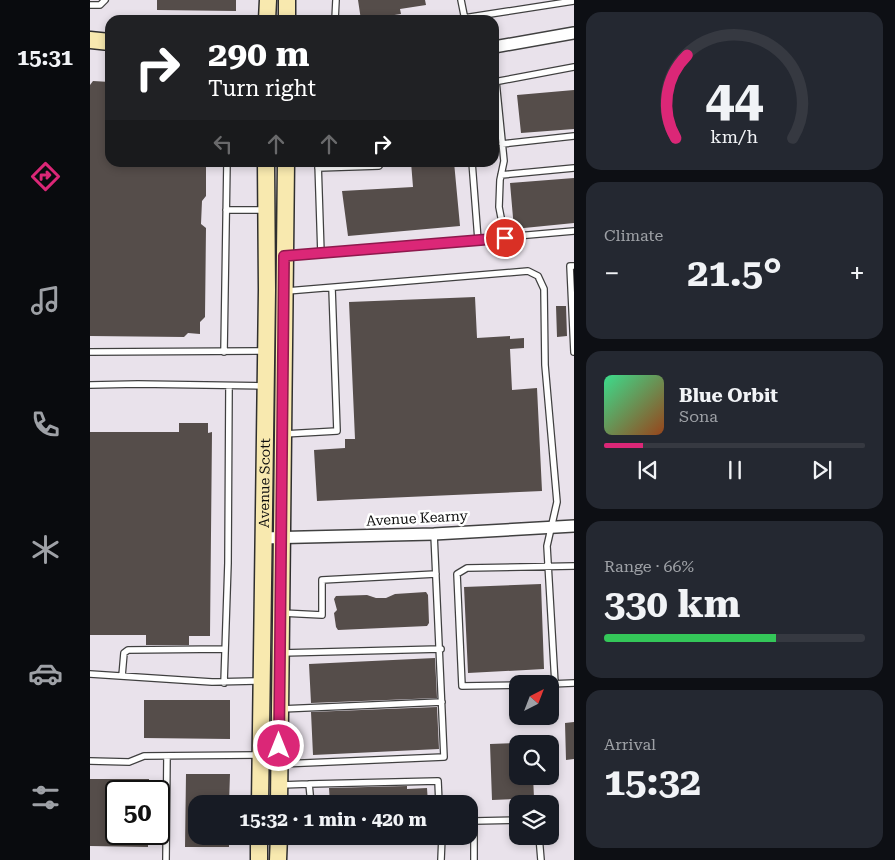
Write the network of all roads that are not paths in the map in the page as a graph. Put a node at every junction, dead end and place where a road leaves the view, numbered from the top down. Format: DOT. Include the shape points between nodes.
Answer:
graph roads {
  1 [pos="105,0"];
  2 [pos="268,0"];
  3 [pos="287,0"];
  4 [pos="336,0"];
  5 [pos="461,0"];
  6 [pos="574,1"];
  7 [pos="90,5"];
  8 [pos="267,15"];
  9 [pos="287,15"];
  10 [pos="335,15"];
  11 [pos="464,15"];
  12 [pos="489,15"];
  13 [pos="574,33"];
  14 [pos="90,40"];
  15 [pos="105,42"];
  16 [pos="499,46"];
  17 [pos="574,67"];
  18 [pos="499,81"];
  19 [pos="499,117"];
  20 [pos="574,136"];
  21 [pos="502,144"];
  22 [pos="227,167"];
  23 [pos="266,167"];
  24 [pos="286,167"];
  25 [pos="318,167"];
  26 [pos="472,167"];
  27 [pos="574,168"];
  28 [pos="501,175"];
  29 [pos="226,210"];
  30 [pos="266,210"];
  31 [pos="574,231"];
  32 [pos="505,238"];
  33 [pos="478,240"];
  34 [pos="321,254"];
  35 [pos="284,256"];
  36 [pos="574,266"];
  37 [pos="332,288"];
  38 [pos="267,290"];
  39 [pos="284,291"];
  40 [pos="265,351"];
  41 [pos="90,352"];
  42 [pos="224,352"];
  43 [pos="574,352"];
  44 [pos="90,385"];
  45 [pos="265,386"];
  46 [pos="229,387"];
  47 [pos="282,434"];
  48 [pos="553,526"];
  49 [pos="574,526"];
  50 [pos="434,534"];
  51 [pos="262,538"];
  52 [pos="280,538"];
  53 [pos="574,566"];
  54 [pos="548,567"];
  55 [pos="436,574"];
  56 [pos="280,613"];
  57 [pos="225,649"];
  58 [pos="440,649"];
  59 [pos="279,653"];
  60 [pos="90,674"];
  61 [pos="553,675"];
  62 [pos="122,676"];
  63 [pos="261,681"];
  64 [pos="224,682"];
  65 [pos="574,683"];
  66 [pos="559,684"];
  67 [pos="509,685"];
  68 [pos="442,702"];
  69 [pos="279,709"];
  70 [pos="261,755"];
  71 [pos="167,756"];
  72 [pos="90,761"];
  73 [pos="279,764"];
  74 [pos="309,784"];
  75 [pos="279,786"];
  76 [pos="260,795"];
  77 [pos="279,795"];
  78 [pos="310,795"];
  79 [pos="439,795"];
  80 [pos="509,820"];
  81 [pos="259,845"];
  82 [pos="279,845"];
  83 [pos="442,845"];
  84 [pos="540,845"];
  85 [pos="166,860"];
  86 [pos="258,860"];
  87 [pos="278,860"];
  88 [pos="441,860"];
  89 [pos="474,860"];
  90 [pos="541,860"];
  1 -- 7 [label="lane" via="100,5"];
  2 -- 8 [label="main road"];
  3 -- 9 [label="main road"];
  4 -- 10 [label="lane"];
  5 -- 11 [label="lane"];
  6 -- 12 [label="lane"];
  13 -- 16 [label="street"];
  14 -- 15 [label="main road"];
  17 -- 18 [label="lane"];
  19 -- 21 [label="lane"];
  20 -- 21 [label="lane"];
  21 -- 28 [label="lane" via="504,161"];
  22 -- 29 [label="lane"];
  23 -- 30 [label="main road, Avenue Scott"];
  24 -- 35 [label="main road, Avenue Scott"];
  25 -- 34 [label="lane"];
  26 -- 33 [label="lane"];
  27 -- 28 [label="lane"];
  28 -- 32 [label="lane" via="499,207"];
  29 -- 30 [label="lane"];
  29 -- 42 [label="lane"];
  30 -- 38 [label="main road, Avenue Scott"];
  31 -- 32 [label="lane"];
  32 -- 33 [label="lane"];
  33 -- 34 [label="lane"];
  34 -- 35 [label="lane"];
  35 -- 39 [label="main road, Avenue Scott"];
  36 -- 43 [label="lane" via="570,266"];
  37 -- 39 [label="lane"];
  37 -- 47 [label="lane" via="338,431"];
  37 -- 48 [label="lane" via="528,271 538,276 544,289 545,365 557,502"];
  38 -- 39 [label="lane"];
  38 -- 40 [label="main road, Avenue Scott"];
  39 -- 47 [label="main road, Avenue Scott"];
  40 -- 42 [label="lane"];
  40 -- 45 [label="main road, Avenue Scott"];
  41 -- 42 [label="lane"];
  44 -- 46 [label="lane"];
  45 -- 46 [label="lane"];
  45 -- 51 [label="main road, Avenue Scott"];
  46 -- 57 [label="lane"];
  47 -- 52 [label="main road, Avenue Scott"];
  48 -- 49 [label="street, Avenue Kearny"];
  48 -- 50 [label="street, Avenue Kearny"];
  48 -- 54 [label="lane" via="547,546"];
  50 -- 52 [label="street, Avenue Kearny"];
  50 -- 55 [label="lane"];
  51 -- 52 [label="street, Avenue Kearny"];
  51 -- 63 [label="main road, Avenue Scott"];
  52 -- 56 [label="main road, Avenue Scott"];
  53 -- 54 [label="lane"];
  54 -- 61 [label="lane"];
  54 -- 67 [label="lane" via="467,568 457,574 462,686"];
  55 -- 56 [label="lane" via="322,580 322,615"];
  55 -- 58 [label="lane"];
  56 -- 59 [label="main road, Avenue Scott"];
  57 -- 62 [label="lane" via="128,650 124,653"];
  57 -- 64 [label="lane"];
  58 -- 59 [label="lane"];
  58 -- 68 [label="lane"];
  59 -- 69 [label="main road, Avenue Scott"];
  60 -- 62 [label="lane"];
  62 -- 64 [label="lane"];
  63 -- 64 [label="lane"];
  63 -- 70 [label="main road, Avenue Scott"];
  65 -- 66 [label="lane"];
  68 -- 69 [label="lane"];
  68 -- 73 [label="lane" via="444,756"];
  69 -- 73 [label="main road, Avenue Scott"];
  70 -- 71 [label="lane"];
  70 -- 76 [label="main road, Avenue Scott"];
  71 -- 72 [label="lane" via="144,756 129,762"];
  71 -- 85 [label="lane"];
  73 -- 75 [label="main road, Avenue Scott"];
  74 -- 75 [label="lane"];
  74 -- 78 [label="lane"];
  74 -- 79 [label="lane" via="438,781"];
  75 -- 77 [label="main road, Avenue Scott"];
  80 -- 89 [label="lane" via="474,821"];
  81 -- 86 [label="main road"];
  82 -- 87 [label="main road"];
  83 -- 88 [label="lane"];
  84 -- 90 [label="lane"];
}
